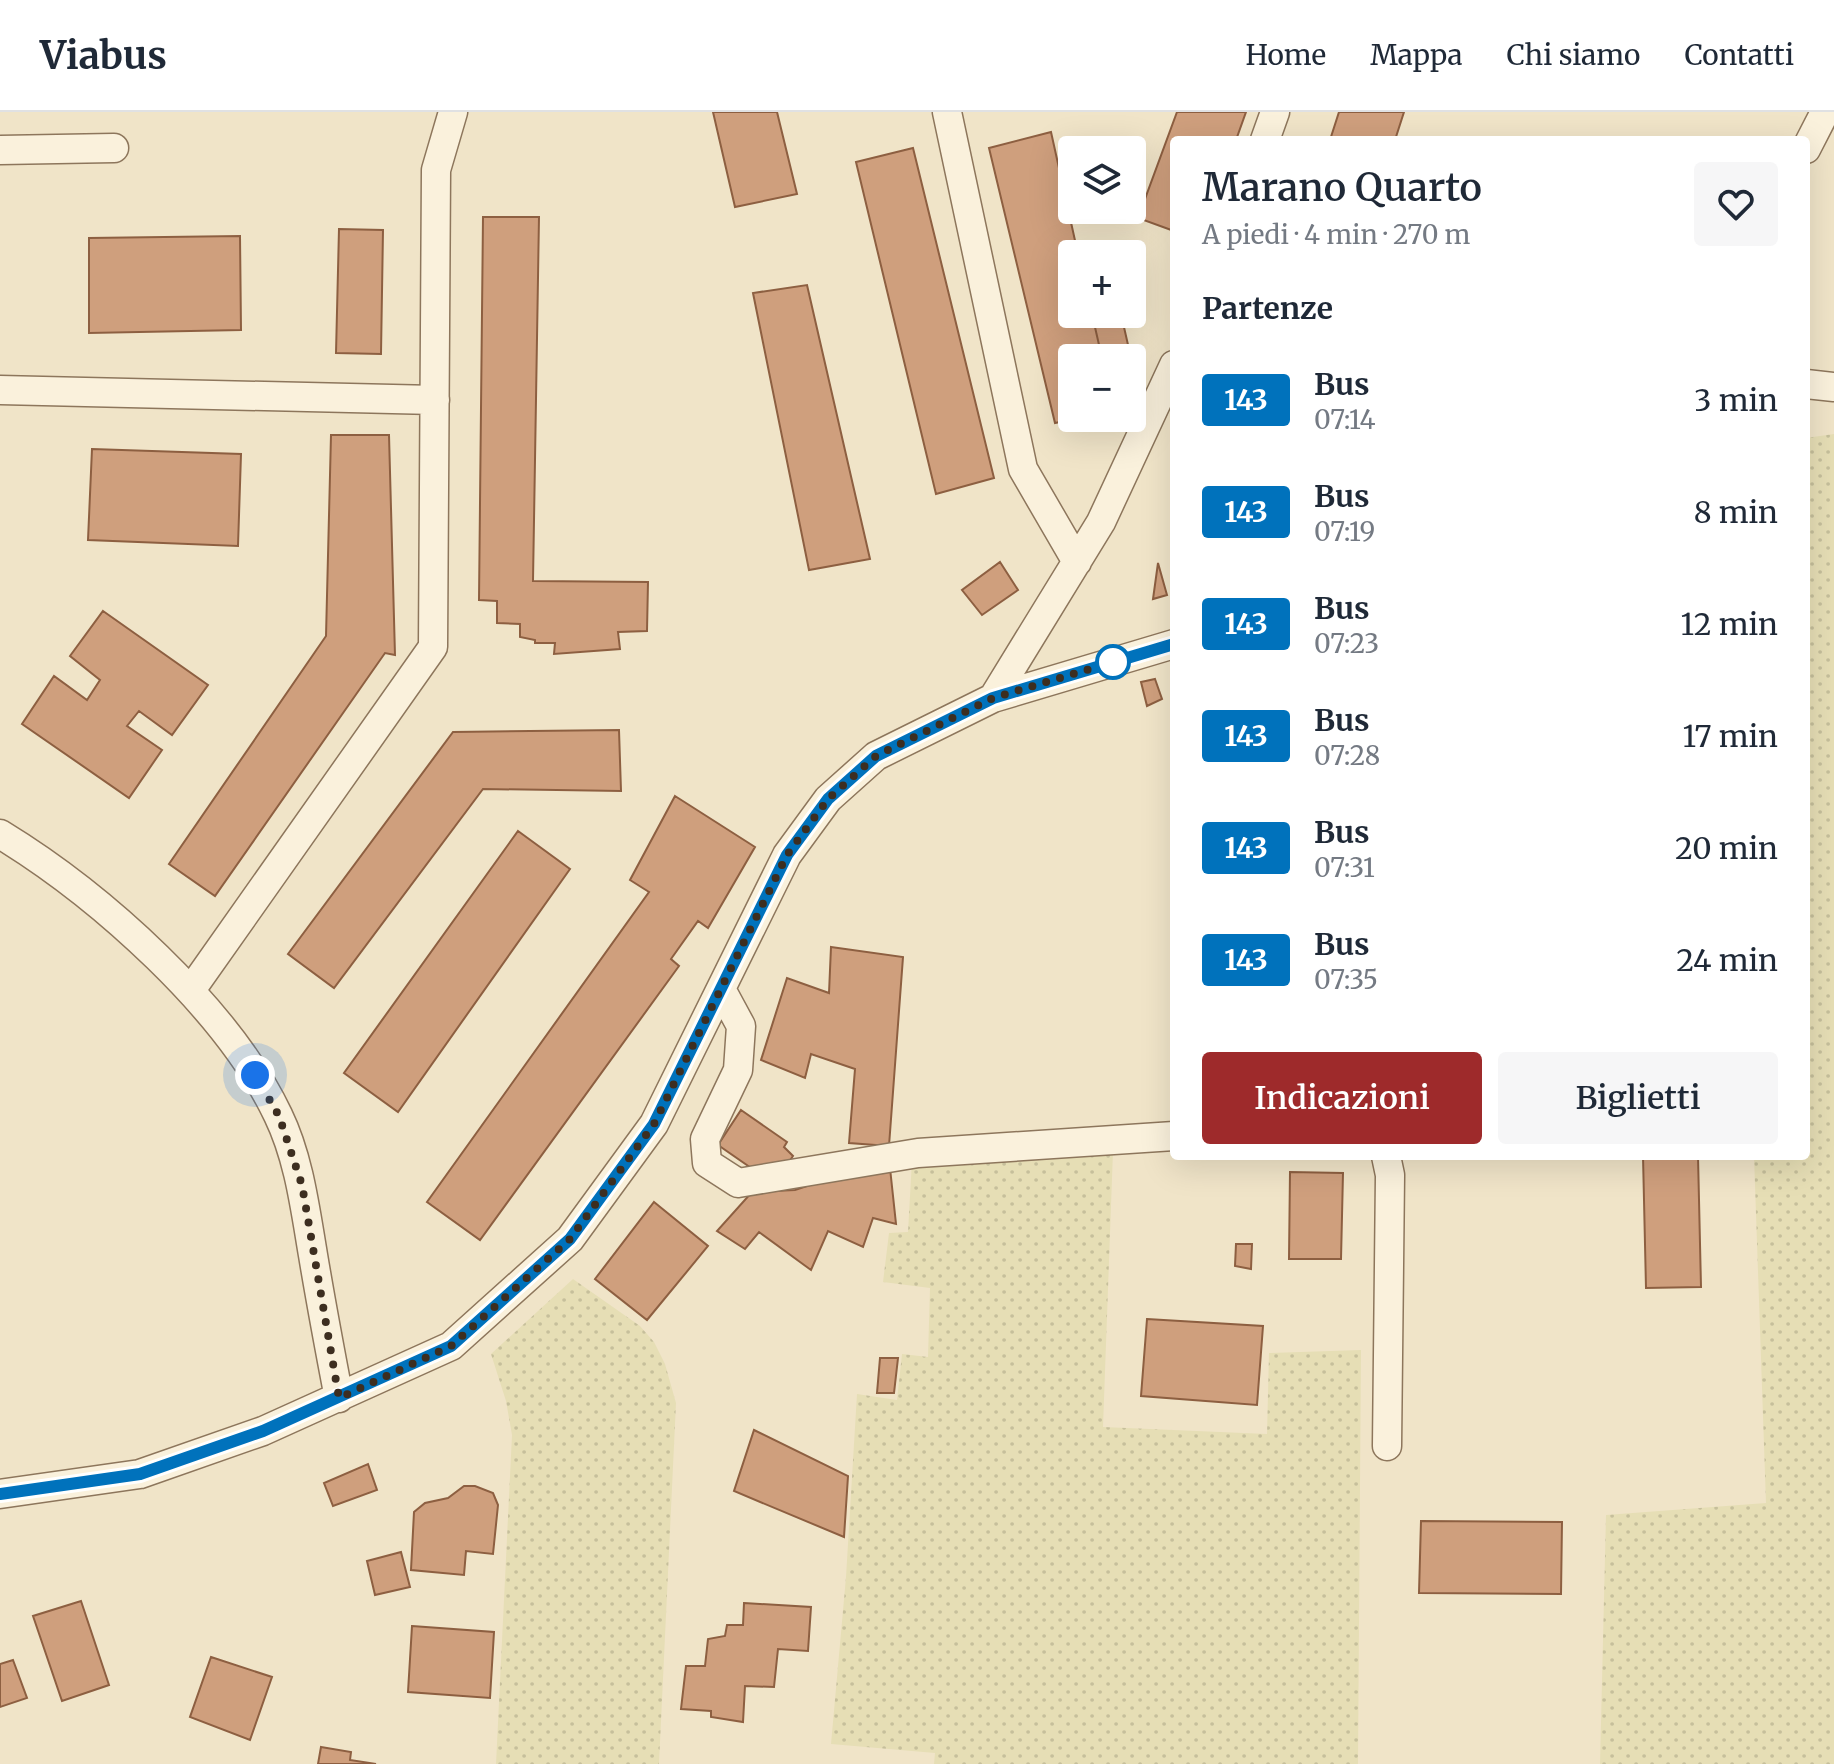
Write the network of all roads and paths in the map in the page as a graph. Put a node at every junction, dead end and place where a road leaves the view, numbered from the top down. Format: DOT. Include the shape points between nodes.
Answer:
graph roads {
  1 [pos="453,112"];
  2 [pos="947,112"];
  3 [pos="1275,112"];
  4 [pos="1825,112"];
  5 [pos="1266,136"];
  6 [pos="1810,141"];
  7 [pos="114,148"];
  8 [pos="0,150"];
  9 [pos="1170,374"];
  10 [pos="1810,384"];
  11 [pos="1834,387"];
  12 [pos="0,390"];
  13 [pos="435,400"];
  14 [pos="1834,401"];
  15 [pos="1810,404"];
  16 [pos="1077,562"];
  17 [pos="1170,645"];
  18 [pos="993,698"];
  19 [pos="0,834"];
  20 [pos="721,989"];
  21 [pos="191,990"];
  22 [pos="1170,1136"];
  23 [pos="1387,1160"];
  24 [pos="339,1398"];
  25 [pos="1387,1446"];
  26 [pos="0,1494"];
  1 -- 13 [label="street" via="436,170"];
  2 -- 16 [label="street" via="1023,469"];
  3 -- 5 [label="street"];
  4 -- 6 [label="street"];
  7 -- 8 [label="street"];
  9 -- 16 [label="street"];
  10 -- 11 [label="street"];
  12 -- 13 [label="street"];
  13 -- 21 [label="street" via="433,647"];
  14 -- 15 [label="street"];
  16 -- 18 [label="street"];
  17 -- 18 [label="street"];
  18 -- 20 [label="street" via="876,756 828,799 787,855"];
  19 -- 21 [label="street" via="53,866"];
  20 -- 22 [label="street" via="741,1026 738,1070 705,1139 707,1163 738,1183 918,1153"];
  20 -- 24 [label="street" via="654,1124 570,1239 451,1346"];
  21 -- 24 [label="street" via="243,1055 279,1116 302,1185"];
  23 -- 25 [label="street"];
  24 -- 26 [label="street" via="140,1474"];
}
